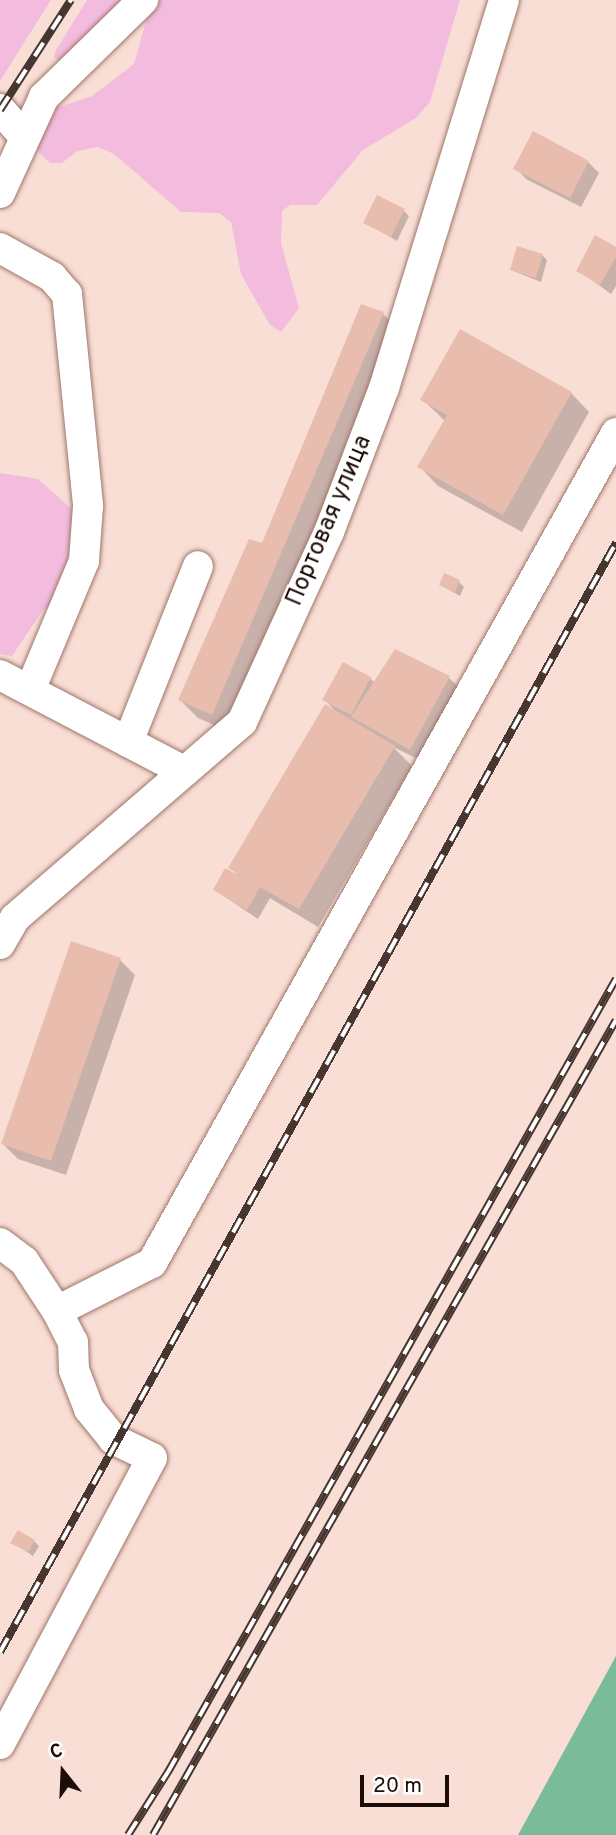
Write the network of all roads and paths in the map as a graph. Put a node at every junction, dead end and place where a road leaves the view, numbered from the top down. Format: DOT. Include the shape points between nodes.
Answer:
graph roads {
  1 [pos="143,0"];
  2 [pos="504,0"];
  3 [pos="0,110"];
  4 [pos="24,137"];
  5 [pos="0,193"];
  6 [pos="0,248"];
  7 [pos="616,433"];
  8 [pos="198,566"];
  9 [pos="0,675"];
  10 [pos="30,690"];
  11 [pos="128,741"];
  12 [pos="184,771"];
  13 [pos="0,944"];
  14 [pos="0,1243"];
  15 [pos="57,1311"];
  16 [pos="0,1744"];
  1 -- 4 [label="street" via="44,97"];
  2 -- 12 [label="street, Портовая улица" via="384,388 329,532 242,722"];
  3 -- 4 [label="street"];
  4 -- 5 [label="street"];
  6 -- 10 [label="street" via="52,277 67,293 88,506 84,561"];
  7 -- 15 [label="street" via="152,1263"];
  8 -- 11 [label="street"];
  9 -- 10 [label="street"];
  10 -- 11 [label="street"];
  11 -- 12 [label="street"];
  12 -- 13 [label="street, Портовая улица" via="15,918"];
  14 -- 15 [label="street" via="24,1261"];
  15 -- 16 [label="street" via="72,1342 74,1370 89,1409 113,1439 152,1458"];
}
